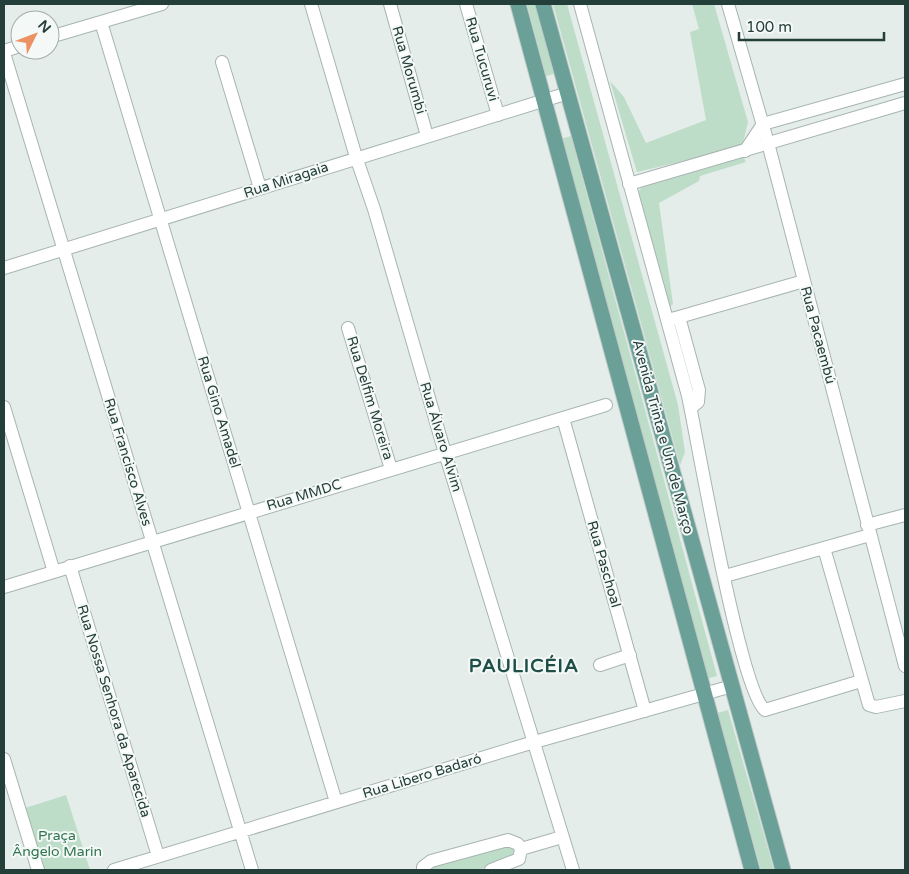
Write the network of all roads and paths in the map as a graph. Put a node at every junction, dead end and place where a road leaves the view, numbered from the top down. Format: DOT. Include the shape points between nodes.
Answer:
graph roads {
  1 [pos="162,4"];
  2 [pos="311,4"];
  3 [pos="390,4"];
  4 [pos="466,4"];
  5 [pos="518,4"];
  6 [pos="543,4"];
  7 [pos="580,4"];
  8 [pos="728,4"];
  9 [pos="101,22"];
  10 [pos="60,34"];
  11 [pos="4,52"];
  12 [pos="222,62"];
  13 [pos="905,84"];
  14 [pos="568,93"];
  15 [pos="544,100"];
  16 [pos="905,103"];
  17 [pos="498,115"];
  18 [pos="763,124"];
  19 [pos="427,136"];
  20 [pos="768,143"];
  21 [pos="745,151"];
  22 [pos="356,157"];
  23 [pos="629,184"];
  24 [pos="260,188"];
  25 [pos="161,220"];
  26 [pos="63,250"];
  27 [pos="4,268"];
  28 [pos="804,282"];
  29 [pos="674,318"];
  30 [pos="348,328"];
  31 [pos="606,405"];
  32 [pos="4,407"];
  33 [pos="563,418"];
  34 [pos="445,453"];
  35 [pos="391,469"];
  36 [pos="249,511"];
  37 [pos="905,515"];
  38 [pos="868,530"];
  39 [pos="152,540"];
  40 [pos="824,548"];
  41 [pos="70,566"];
  42 [pos="54,572"];
  43 [pos="725,576"];
  44 [pos="4,587"];
  45 [pos="630,655"];
  46 [pos="600,664"];
  47 [pos="905,666"];
  48 [pos="861,682"];
  49 [pos="732,686"];
  50 [pos="703,695"];
  51 [pos="905,702"];
  52 [pos="645,710"];
  53 [pos="535,742"];
  54 [pos="4,759"];
  55 [pos="336,802"];
  56 [pos="240,831"];
  57 [pos="562,837"];
  58 [pos="521,849"];
  59 [pos="158,856"];
  60 [pos="38,870"];
  61 [pos="114,870"];
  62 [pos="252,870"];
  63 [pos="423,870"];
  64 [pos="491,870"];
  65 [pos="573,870"];
  66 [pos="752,870"];
  67 [pos="783,870"];
  1 -- 9 [label="street"];
  2 -- 22 [label="street, Rua Álvaro Alvim"];
  3 -- 19 [label="street, Rua Morumbi"];
  4 -- 17 [label="street, Rua Tucuruvi"];
  5 -- 15 [label="main road, Avenida Trinta e Um de Março"];
  6 -- 14 [label="main road, Avenida Trinta e Um de Março"];
  7 -- 23 [label="street"];
  8 -- 18 [label="street, Rua Pacaembú"];
  9 -- 10 [label="street"];
  9 -- 25 [label="street, Rua Gino Amadel"];
  11 -- 26 [label="street, Rua Francisco Alves"];
  12 -- 24 [label="street"];
  13 -- 18 [label="street"];
  14 -- 15 [label="street, Rua Miragaia"];
  14 -- 49 [label="main road, Avenida Trinta e Um de Março"];
  15 -- 17 [label="street, Rua Miragaia"];
  15 -- 50 [label="main road, Avenida Trinta e Um de Março"];
  16 -- 20 [label="street"];
  17 -- 19 [label="street, Rua Miragaia"];
  18 -- 20 [label="street, Rua Pacaembú"];
  18 -- 21 [label="street"];
  19 -- 22 [label="street, Rua Miragaia"];
  20 -- 21 [label="street"];
  20 -- 28 [label="street, Rua Pacaembú"];
  21 -- 23 [label="street"];
  22 -- 24 [label="street, Rua Miragaia"];
  22 -- 34 [label="street, Rua Álvaro Alvim"];
  23 -- 29 [label="street"];
  24 -- 25 [label="street, Rua Miragaia"];
  25 -- 26 [label="street, Rua Miragaia"];
  25 -- 36 [label="street, Rua Gino Amadel"];
  26 -- 27 [label="street, Rua Miragaia"];
  26 -- 39 [label="street, Rua Francisco Alves"];
  28 -- 29 [label="street"];
  28 -- 38 [label="street, Rua Pacaembú"];
  29 -- 43 [label="street" via="708,509"];
  30 -- 35 [label="street, Rua Delfim Moreira"];
  31 -- 33 [label="street, Rua MMDC"];
  32 -- 42 [label="street"];
  33 -- 34 [label="street, Rua MMDC"];
  33 -- 45 [label="street, Rua Paschoal"];
  34 -- 35 [label="street, Rua MMDC"];
  34 -- 53 [label="street, Rua Álvaro Alvim"];
  35 -- 36 [label="street, Rua MMDC"];
  36 -- 39 [label="street, Rua MMDC"];
  36 -- 55 [label="street, Rua Gino Amadel"];
  37 -- 38 [label="street"];
  38 -- 40 [label="street"];
  38 -- 47 [label="street, Rua Pacaembú"];
  39 -- 41 [label="street, Rua MMDC"];
  39 -- 56 [label="street, Rua Francisco Alves"];
  40 -- 43 [label="street"];
  40 -- 48 [label="street"];
  41 -- 42 [label="street, Rua MMDC"];
  41 -- 59 [label="street, Rua Nossa Senhora da Aparecida"];
  42 -- 44 [label="street, Rua MMDC"];
  43 -- 48 [label="street" via="756,700 765,710"];
  45 -- 46 [label="street"];
  45 -- 52 [label="street, Rua Paschoal"];
  48 -- 51 [label="street" via="869,705"];
  49 -- 50 [label="street, Rua Libero Badaró"];
  49 -- 67 [label="main road, Avenida Trinta e Um de Março"];
  50 -- 52 [label="street, Rua Libero Badaró"];
  50 -- 66 [label="main road, Avenida Trinta e Um de Março"];
  52 -- 53 [label="street, Rua Libero Badaró"];
  53 -- 55 [label="street, Rua Libero Badaró"];
  53 -- 57 [label="street, Rua Álvaro Alvim"];
  54 -- 60 [label="street"];
  55 -- 56 [label="street, Rua Libero Badaró"];
  56 -- 59 [label="street, Rua Libero Badaró"];
  56 -- 62 [label="street, Rua Francisco Alves"];
  57 -- 58 [label="street"];
  57 -- 65 [label="street, Rua Álvaro Alvim"];
  58 -- 63 [label="street" via="508,840 431,861"];
  58 -- 64 [label="street" via="521,855 514,863"];
  59 -- 61 [label="street, Rua Libero Badaró"];
}
